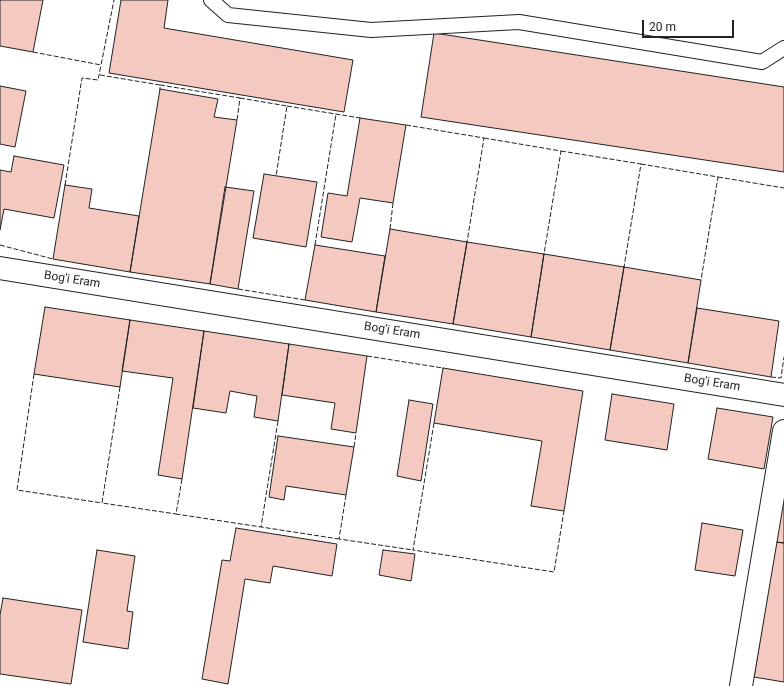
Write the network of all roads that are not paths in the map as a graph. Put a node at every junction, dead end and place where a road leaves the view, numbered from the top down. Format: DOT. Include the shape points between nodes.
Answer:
graph roads {
  1 [pos="211,0"];
  2 [pos="784,48"];
  3 [pos="0,268"];
  4 [pos="784,394"];
  5 [pos="784,431"];
  6 [pos="741,686"];
  1 -- 2 [label="lane" via="228,15 372,30 519,22 762,62"];
  3 -- 4 [label="street, Bog'i Eram"];
  5 -- 6 [label="street"];
}
